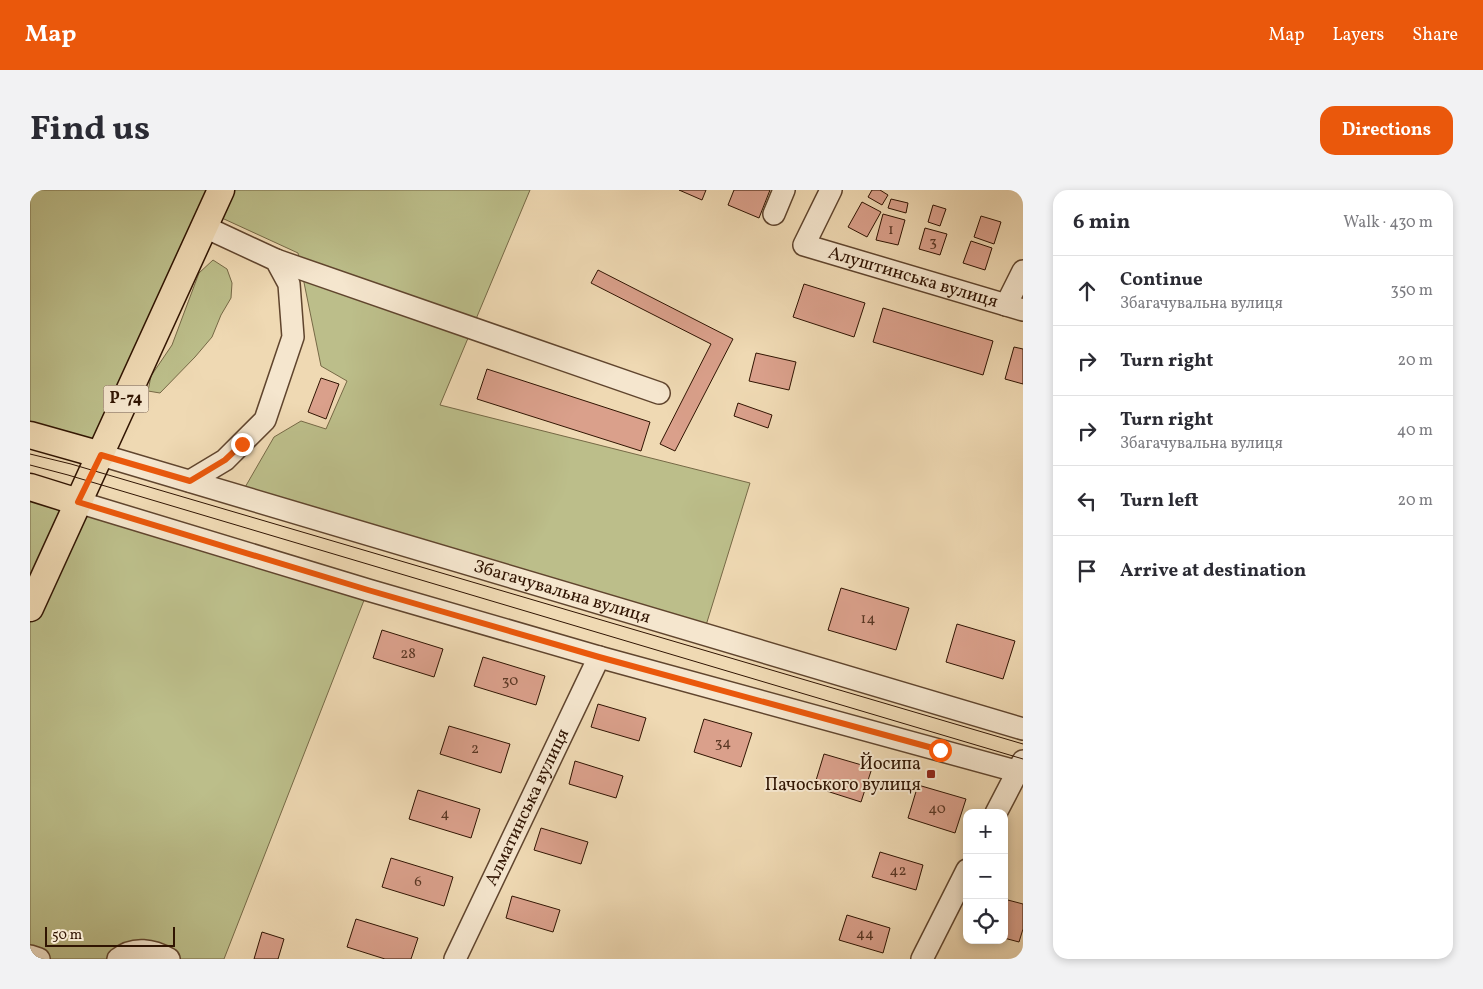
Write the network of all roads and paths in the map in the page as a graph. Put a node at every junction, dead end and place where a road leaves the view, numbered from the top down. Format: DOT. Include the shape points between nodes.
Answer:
graph roads {
  1 [pos="221,190"];
  2 [pos="784,190"];
  3 [pos="831,190"];
  4 [pos="774,214"];
  5 [pos="205,226"];
  6 [pos="276,260"];
  7 [pos="1023,271"];
  8 [pos="1014,308"];
  9 [pos="659,393"];
  10 [pos="30,435"];
  11 [pos="101,455"];
  12 [pos="190,481"];
  13 [pos="30,487"];
  14 [pos="78,502"];
  15 [pos="30,608"];
  16 [pos="599,657"];
  17 [pos="1023,728"];
  18 [pos="1021,768"];
  19 [pos="998,809"];
  20 [pos="963,878"];
  21 [pos="30,956"];
  22 [pos="40,959"];
  23 [pos="118,959"];
  24 [pos="169,959"];
  25 [pos="455,959"];
  26 [pos="922,959"];
  1 -- 5 [label="main road, Р-74"];
  2 -- 4 [label="street"];
  3 -- 8 [label="street, Алуштинська вулиця" via="804,245"];
  5 -- 6 [label="street"];
  5 -- 11 [label="main road, Р-74"];
  6 -- 9 [label="street"];
  6 -- 12 [label="street" via="289,284 294,336 265,420 225,460"];
  7 -- 8 [label="street"];
  10 -- 11 [label="main road"];
  11 -- 12 [label="street, Збагачувальна вулиця"];
  11 -- 14 [label="main road, Р-74"];
  12 -- 17 [label="street, Збагачувальна вулиця"];
  13 -- 14 [label="main road"];
  14 -- 15 [label="main road, Р-74"];
  14 -- 16 [label="street"];
  16 -- 18 [label="street"];
  16 -- 25 [label="street, Алматинська вулиця"];
  18 -- 19 [label="street"];
  20 -- 26 [label="street"];
  21 -- 22 [label="street"];
  23 -- 24 [label="street" via="143,950 157,952"];
}
